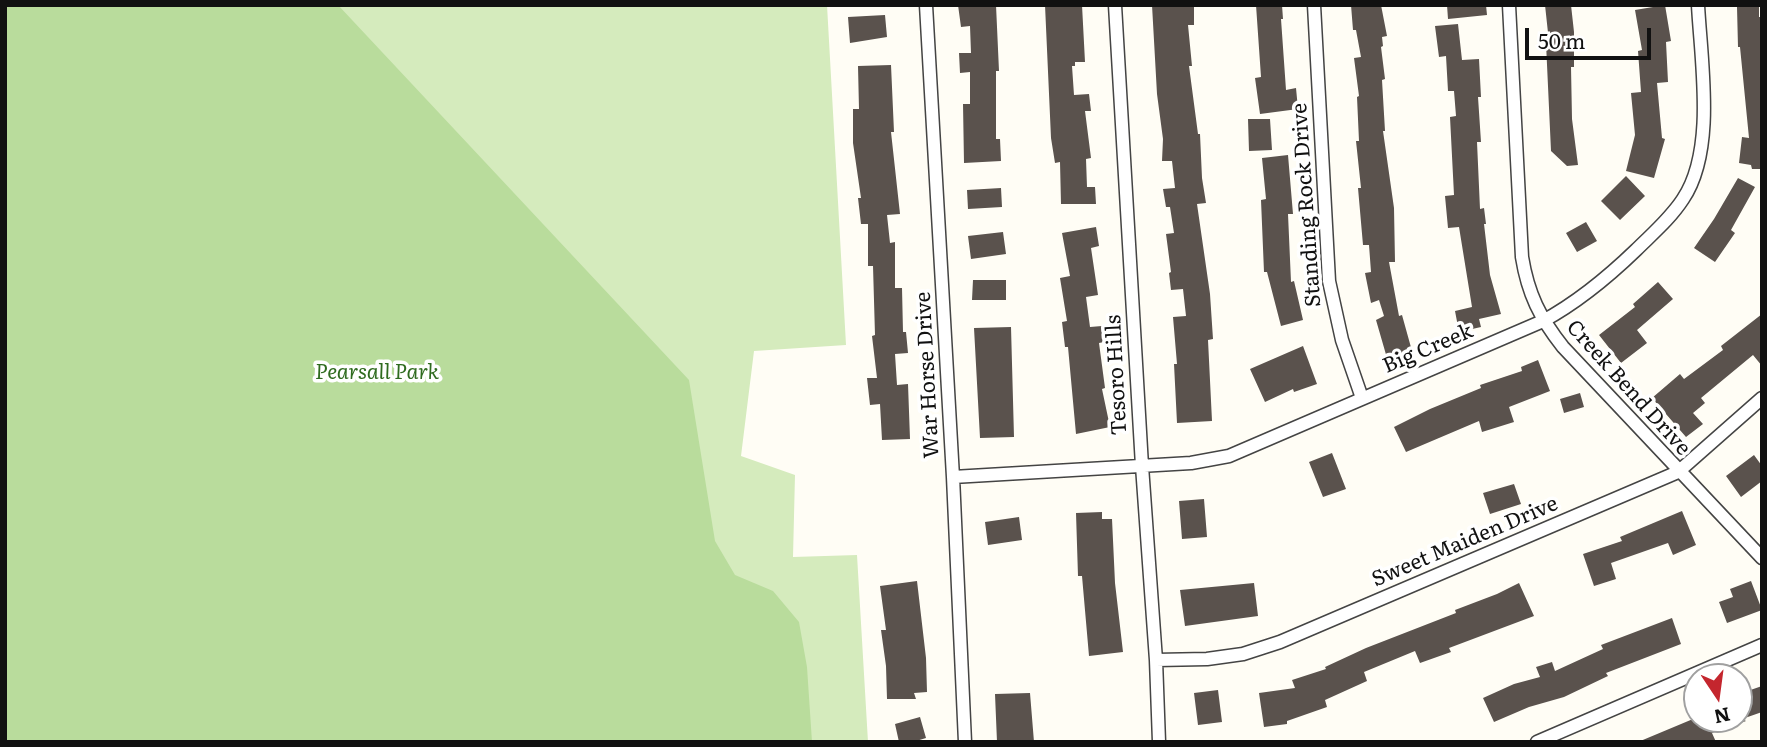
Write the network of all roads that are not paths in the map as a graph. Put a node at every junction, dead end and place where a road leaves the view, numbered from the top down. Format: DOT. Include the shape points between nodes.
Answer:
graph roads {
  1 [pos="926,5"];
  2 [pos="1115,5"];
  3 [pos="1314,5"];
  4 [pos="1509,5"];
  5 [pos="1699,5"];
  6 [pos="1543,321"];
  7 [pos="1362,398"];
  8 [pos="1762,398"];
  9 [pos="1142,466"];
  10 [pos="1678,472"];
  11 [pos="953,477"];
  12 [pos="1762,558"];
  13 [pos="1762,645"];
  14 [pos="1156,660"];
  15 [pos="964,742"];
  16 [pos="1159,742"];
  17 [pos="1537,742"];
  1 -- 11 [label="street, War Horse Drive"];
  2 -- 9 [label="street, Tesoro Hills"];
  3 -- 7 [label="street, Standing Rock Drive" via="1329,281 1339,330"];
  4 -- 6 [label="street, Creek Bend Drive" via="1522,257 1529,291"];
  5 -- 6 [label="street, Big Creek" via="1703,104 1700,153 1692,183 1665,222 1610,275"];
  6 -- 7 [label="street, Big Creek"];
  6 -- 10 [label="street, Creek Bend Drive"];
  7 -- 9 [label="street, Big Creek" via="1229,456"];
  8 -- 10 [label="street, Sweet Maiden Drive"];
  9 -- 11 [label="street, Big Creek"];
  9 -- 14 [label="street, Tesoro Hills"];
  10 -- 12 [label="street, Creek Bend Drive"];
  10 -- 14 [label="street, Sweet Maiden Drive" via="1280,642 1243,654"];
  11 -- 15 [label="street, War Horse Drive"];
  13 -- 17 [label="street"];
  14 -- 16 [label="street, Tesoro Hills"];
}
